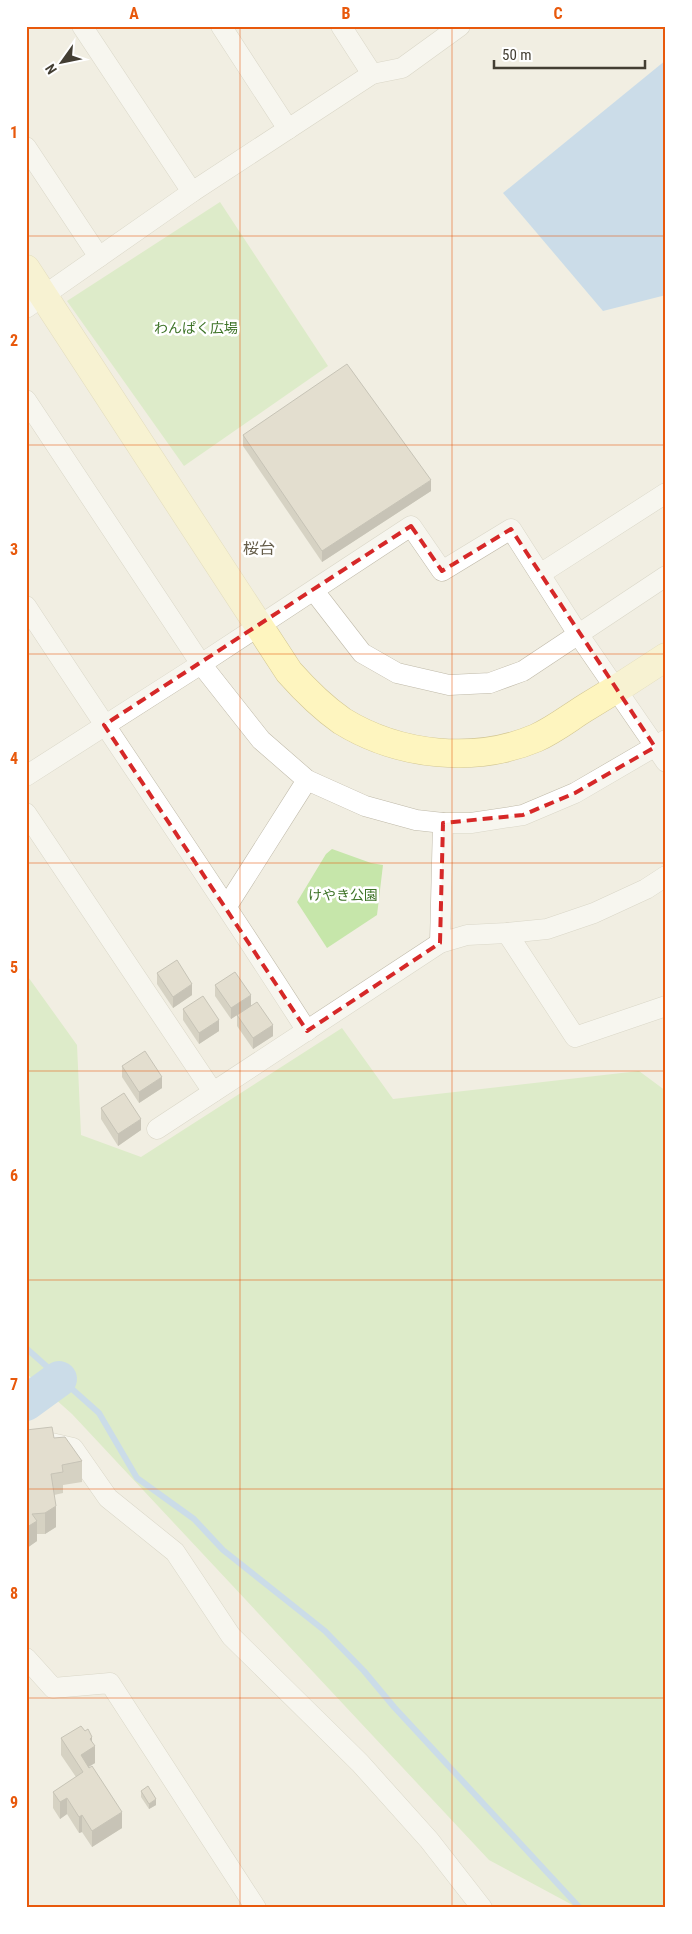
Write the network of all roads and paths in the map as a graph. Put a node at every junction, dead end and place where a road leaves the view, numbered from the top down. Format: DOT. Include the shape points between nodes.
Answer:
graph roads {
  1 [pos="82,26"];
  2 [pos="221,26"];
  3 [pos="340,26"];
  4 [pos="460,26"];
  5 [pos="372,74"];
  6 [pos="288,129"];
  7 [pos="26,147"];
  8 [pos="192,192"];
  9 [pos="99,257"];
  10 [pos="26,269"];
  11 [pos="35,302"];
  12 [pos="26,400"];
  13 [pos="666,493"];
  14 [pos="540,574"];
  15 [pos="666,576"];
  16 [pos="314,591"];
  17 [pos="26,606"];
  18 [pos="260,626"];
  19 [pos="578,634"];
  20 [pos="666,657"];
  21 [pos="201,664"];
  22 [pos="617,689"];
  23 [pos="104,725"];
  24 [pos="662,750"];
  25 [pos="26,776"];
  26 [pos="307,780"];
  27 [pos="26,813"];
  28 [pos="442,823"];
  29 [pos="666,876"];
  30 [pos="228,906"];
  31 [pos="506,934"];
  32 [pos="440,944"];
  33 [pos="666,1006"];
  34 [pos="307,1031"];
  35 [pos="213,1092"];
  36 [pos="156,1129"];
  37 [pos="26,1441"];
  38 [pos="26,1658"];
  39 [pos="256,1908"];
  40 [pos="482,1908"];
  1 -- 8 [label="street"];
  2 -- 6 [label="street"];
  3 -- 5 [label="street"];
  4 -- 5 [label="street" via="402,68"];
  5 -- 6 [label="street"];
  6 -- 8 [label="street"];
  7 -- 9 [label="street"];
  8 -- 9 [label="street"];
  9 -- 11 [label="street"];
  10 -- 11 [label="street"];
  11 -- 18 [label="street"];
  12 -- 21 [label="street"];
  13 -- 14 [label="street"];
  14 -- 16 [label="street" via="512,529 442,571 411,526"];
  14 -- 19 [label="street"];
  15 -- 19 [label="street"];
  16 -- 18 [label="street"];
  16 -- 19 [label="street" via="362,653 397,673 450,685 490,683 523,671"];
  17 -- 23 [label="street"];
  18 -- 21 [label="street"];
  18 -- 22 [label="street" via="289,672 324,708 360,730 424,750 489,752 518,745 560,726"];
  19 -- 22 [label="street"];
  20 -- 22 [label="street"];
  21 -- 23 [label="street"];
  21 -- 26 [label="street" via="261,740"];
  22 -- 24 [label="street"];
  23 -- 25 [label="street"];
  23 -- 30 [label="street"];
  24 -- 28 [label="street" via="523,815"];
  26 -- 28 [label="street" via="364,806 416,820"];
  26 -- 30 [label="street"];
  27 -- 35 [label="street"];
  28 -- 32 [label="street"];
  29 -- 31 [label="street" via="594,913 547,928"];
  30 -- 34 [label="street"];
  31 -- 32 [label="street" via="467,935"];
  31 -- 33 [label="street" via="575,1037"];
  32 -- 34 [label="street"];
  34 -- 35 [label="street"];
  35 -- 36 [label="street"];
  37 -- 40 [label="street" via="38,1440 73,1448 108,1498 175,1552 231,1636 360,1763 429,1840"];
  38 -- 39 [label="street" via="53,1688 110,1683"];
}
